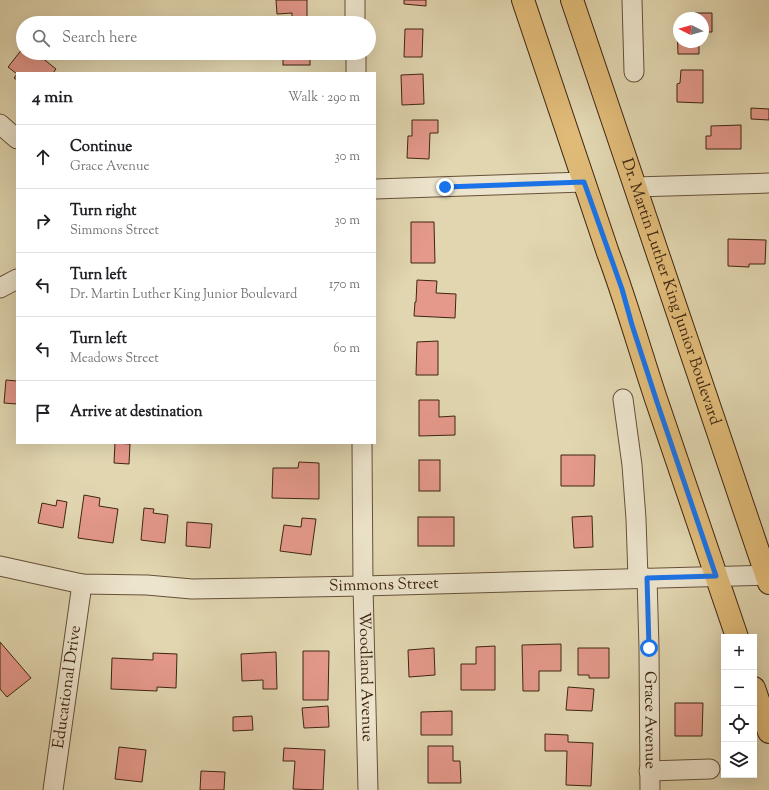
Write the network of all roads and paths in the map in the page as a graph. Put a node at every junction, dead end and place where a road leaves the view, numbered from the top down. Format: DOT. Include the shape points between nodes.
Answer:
graph roads {
  1 [pos="355,0"];
  2 [pos="523,0"];
  3 [pos="572,0"];
  4 [pos="632,0"];
  5 [pos="356,16"];
  6 [pos="356,60"];
  7 [pos="356,72"];
  8 [pos="634,72"];
  9 [pos="0,124"];
  10 [pos="16,138"];
  11 [pos="584,182"];
  12 [pos="769,182"];
  13 [pos="635,187"];
  14 [pos="376,189"];
  15 [pos="16,280"];
  16 [pos="0,288"];
  17 [pos="623,399"];
  18 [pos="362,444"];
  19 [pos="0,566"];
  20 [pos="716,576"];
  21 [pos="642,578"];
  22 [pos="768,578"];
  23 [pos="82,584"];
  24 [pos="363,586"];
  25 [pos="736,634"];
  26 [pos="757,697"];
  27 [pos="769,732"];
  28 [pos="710,768"];
  29 [pos="649,771"];
  30 [pos="53,790"];
  31 [pos="368,790"];
  32 [pos="650,790"];
  1 -- 5 [label="street"];
  2 -- 11 [label="main road"];
  3 -- 13 [label="main road, Dr. Martin Luther King Junior Boulevard"];
  4 -- 8 [label="street"];
  6 -- 7 [label="street"];
  9 -- 10 [label="street"];
  11 -- 14 [label="street"];
  11 -- 20 [label="main road" via="622,289"];
  12 -- 13 [label="street"];
  13 -- 22 [label="main road, Dr. Martin Luther King Junior Boulevard"];
  15 -- 16 [label="street"];
  17 -- 21 [label="street, Grace Avenue"];
  18 -- 24 [label="street, Woodland Avenue"];
  19 -- 23 [label="street, Simmons Street"];
  20 -- 21 [label="street, Simmons Street"];
  20 -- 22 [label="street, Simmons Street"];
  20 -- 25 [label="main road"];
  21 -- 24 [label="street, Simmons Street"];
  21 -- 29 [label="street, Grace Avenue" via="649,648"];
  23 -- 24 [label="street, Simmons Street" via="192,589"];
  23 -- 30 [label="street, Educational Drive"];
  24 -- 31 [label="street, Woodland Avenue"];
  26 -- 27 [label="main road"];
  28 -- 29 [label="street"];
  29 -- 32 [label="street, Grace Avenue"];
}
